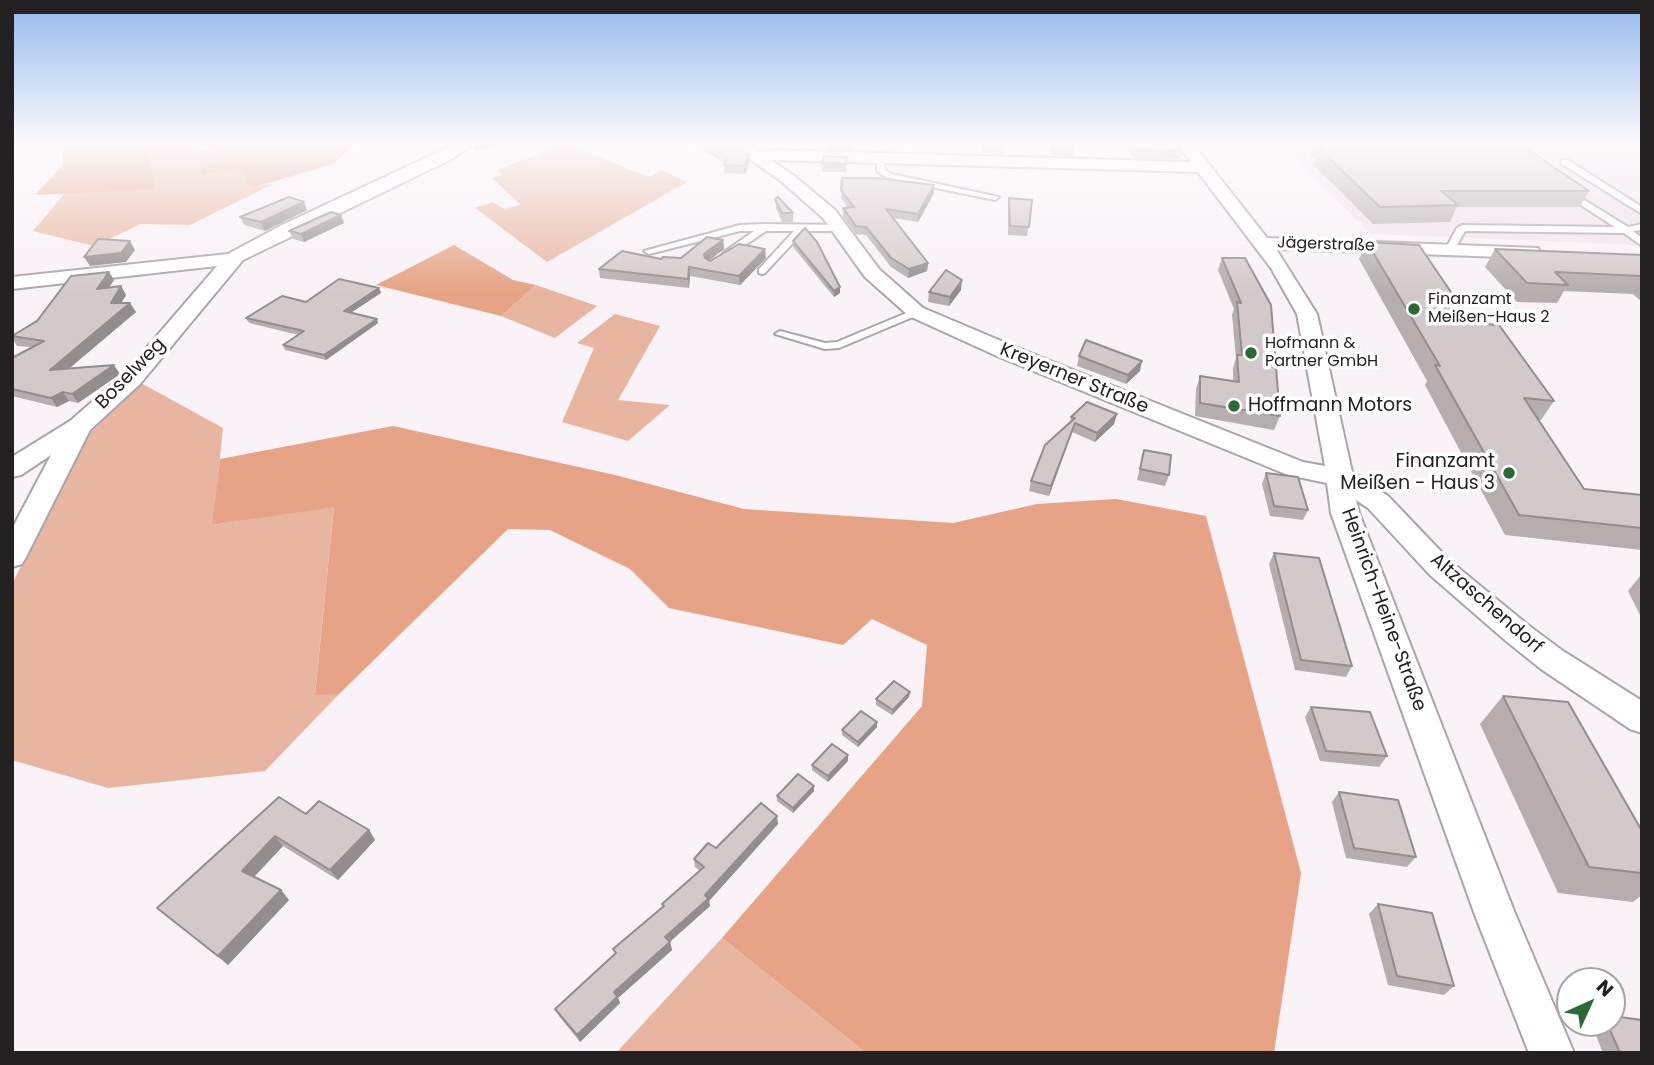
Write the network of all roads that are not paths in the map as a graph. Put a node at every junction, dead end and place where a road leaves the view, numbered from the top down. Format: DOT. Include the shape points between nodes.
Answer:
graph roads {
  1 [pos="364,194"];
  2 [pos="805,194"];
  3 [pos="978,194"];
  4 [pos="1224,194"];
  5 [pos="1571,194"];
  6 [pos="1615,194"];
  7 [pos="995,197"];
  8 [pos="1642,211"];
  9 [pos="765,227"];
  10 [pos="802,228"];
  11 [pos="841,228"];
  12 [pos="1642,228"];
  13 [pos="1626,230"];
  14 [pos="1262,243"];
  15 [pos="1450,250"];
  16 [pos="649,251"];
  17 [pos="1637,252"];
  18 [pos="1551,253"];
  19 [pos="232,259"];
  20 [pos="712,265"];
  21 [pos="762,271"];
  22 [pos="14,284"];
  23 [pos="916,312"];
  24 [pos="780,334"];
  25 [pos="79,426"];
  26 [pos="12,469"];
  27 [pos="1340,477"];
  28 [pos="12,557"];
  29 [pos="1642,719"];
  30 [pos="1552,1053"];
  1 -- 19 [label="street, Boselweg"];
  2 -- 11 [label="street, Kreyerner Straße"];
  3 -- 7 [label="lane"];
  4 -- 14 [label="street, Heinrich-Heine-Straße"];
  5 -- 13 [label="lane"];
  6 -- 8 [label="lane"];
  9 -- 10 [label="lane"];
  9 -- 16 [label="lane" via="728,230"];
  9 -- 20 [label="lane"];
  10 -- 11 [label="lane"];
  10 -- 21 [label="lane"];
  11 -- 23 [label="street, Kreyerner Straße" via="872,273"];
  12 -- 13 [label="lane"];
  13 -- 15 [label="lane" via="1462,228"];
  13 -- 17 [label="lane"];
  14 -- 15 [label="street, Jägerstraße"];
  14 -- 27 [label="street, Heinrich-Heine-Straße" via="1307,314"];
  15 -- 18 [label="street, Jägerstraße"];
  19 -- 22 [label="street, Boselweg"];
  19 -- 25 [label="street, Boselweg" via="132,379"];
  23 -- 24 [label="lane" via="839,345 825,346"];
  23 -- 27 [label="street, Kreyerner Straße" via="1297,469"];
  25 -- 26 [label="street, Boselweg"];
  25 -- 28 [label="street"];
  27 -- 29 [label="street, Altzaschendorf" via="1378,502 1440,568 1517,633"];
  27 -- 30 [label="street, Heinrich-Heine-Straße" via="1345,513 1495,915"];
}
